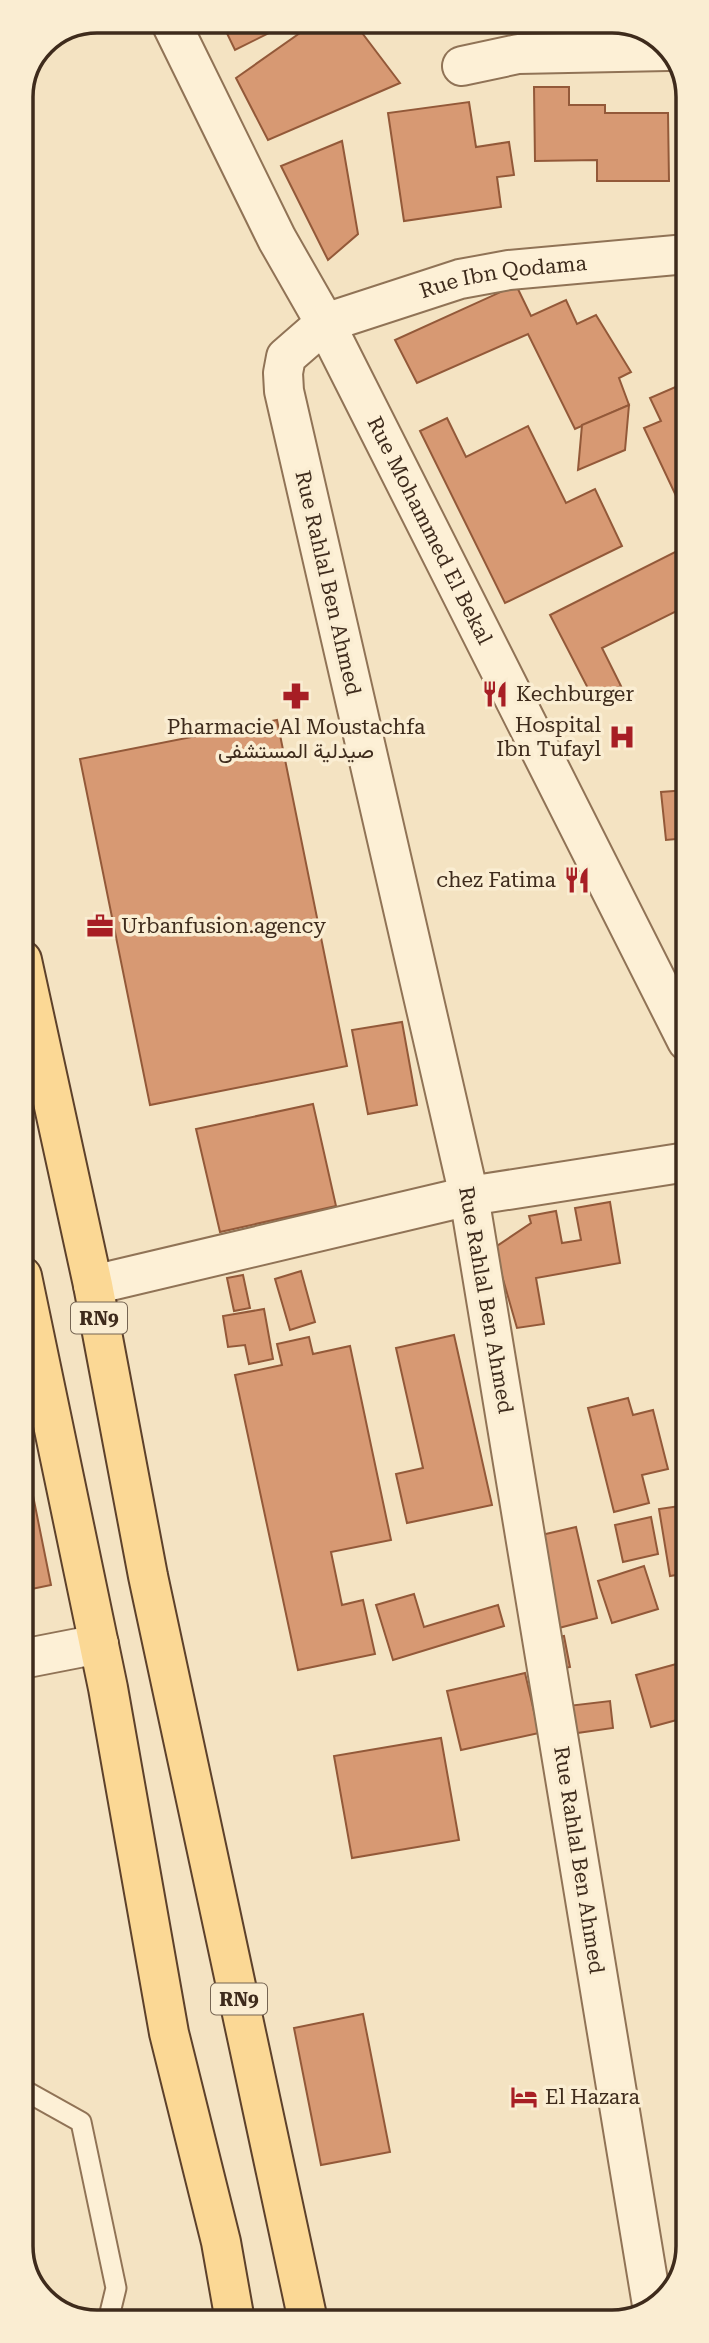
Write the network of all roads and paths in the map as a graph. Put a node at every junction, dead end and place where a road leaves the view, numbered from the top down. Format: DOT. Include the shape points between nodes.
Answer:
graph roads {
  1 [pos="176,33"];
  2 [pos="656,51"];
  3 [pos="462,66"];
  4 [pos="676,255"];
  5 [pos="325,323"];
  6 [pos="33,1010"];
  7 [pos="676,1019"];
  8 [pos="676,1165"];
  9 [pos="469,1196"];
  10 [pos="93,1285"];
  11 [pos="33,1329"];
  12 [pos="99,1644"];
  13 [pos="33,1657"];
  14 [pos="33,2095"];
  15 [pos="651,2296"];
  16 [pos="111,2310"];
  17 [pos="233,2310"];
  18 [pos="306,2310"];
  1 -- 5 [label="street, Rue Mohammed El Bekal"];
  2 -- 3 [label="street" via="518,54"];
  4 -- 5 [label="street, Rue Ibn Qodama" via="509,270 460,279"];
  5 -- 7 [label="street, Rue Mohammed El Bekal"];
  5 -- 9 [label="street, Rue Rahlal Ben Ahmed" via="286,357 284,391"];
  6 -- 10 [label="main road, RN9"];
  8 -- 9 [label="street"];
  9 -- 10 [label="street"];
  9 -- 15 [label="street, Rue Rahlal Ben Ahmed"];
  10 -- 18 [label="main road, RN9" via="148,1576"];
  11 -- 12 [label="main road"];
  12 -- 13 [label="street"];
  12 -- 17 [label="main road" via="169,2033 221,2242"];
  14 -- 16 [label="lane" via="81,2122 116,2288"];
}
